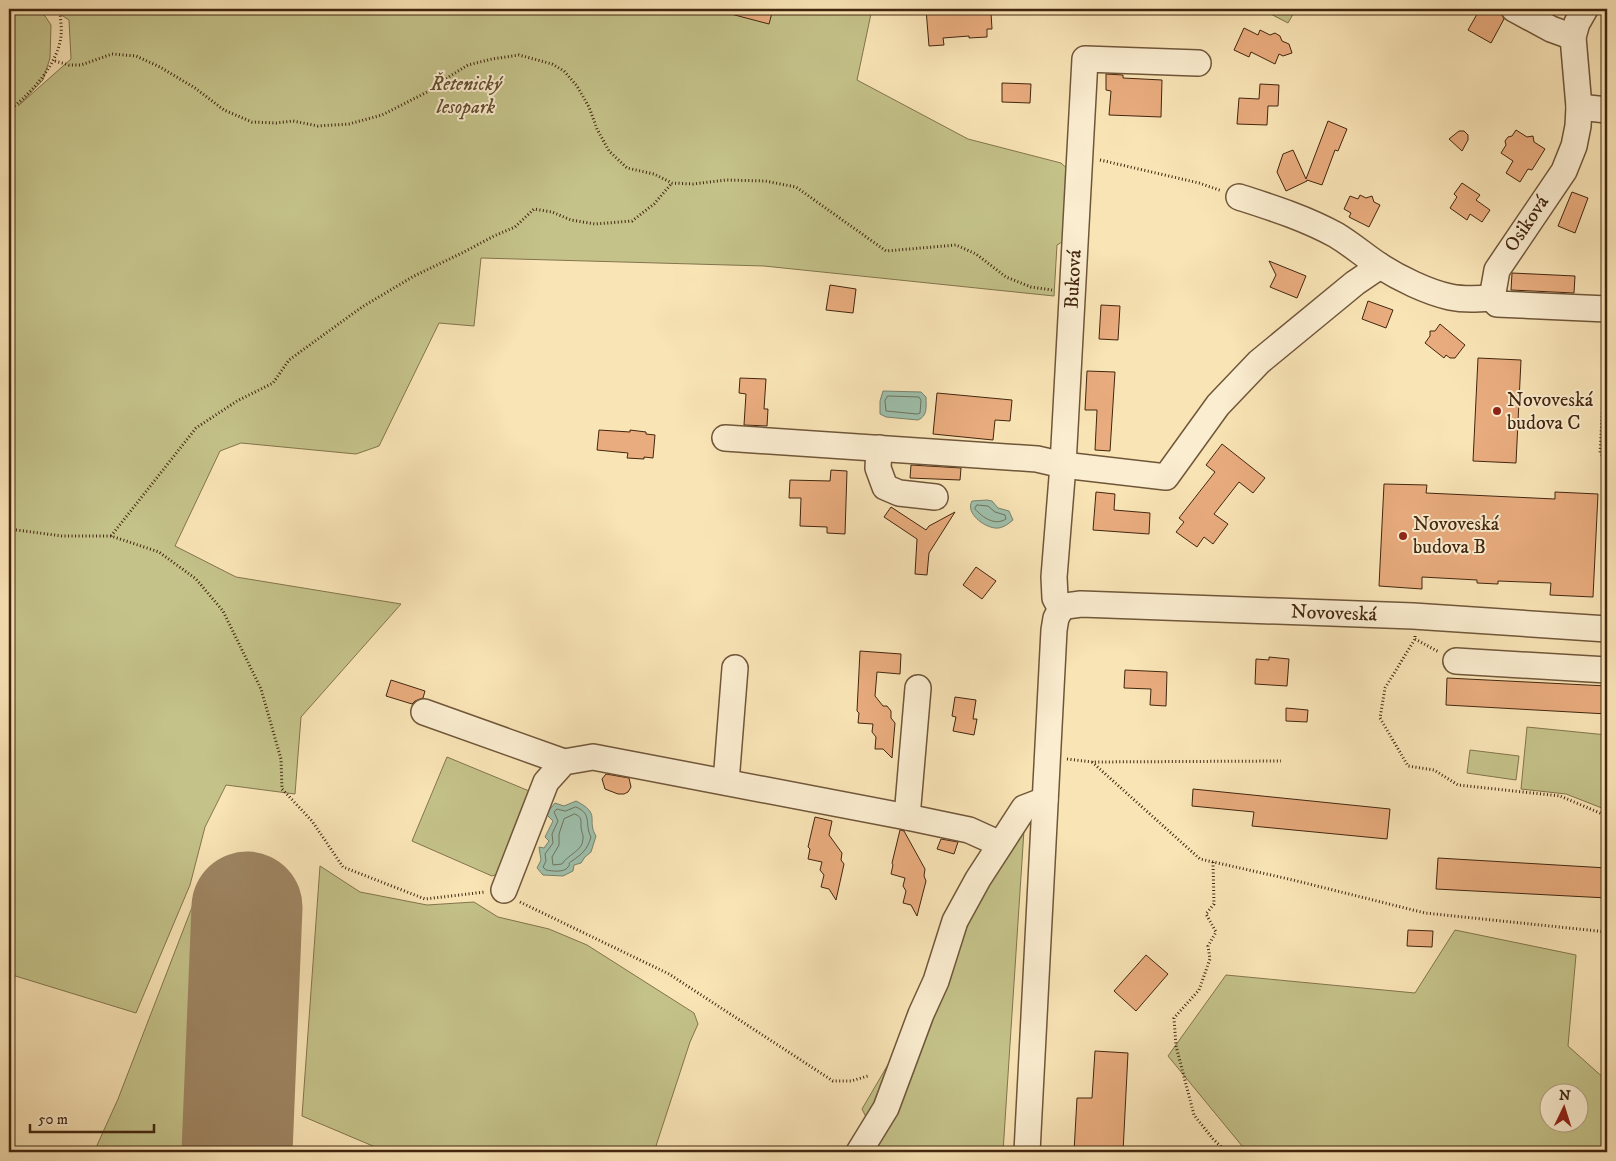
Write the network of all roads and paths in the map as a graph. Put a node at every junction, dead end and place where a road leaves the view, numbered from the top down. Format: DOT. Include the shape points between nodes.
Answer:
graph roads {
  1 [pos="60,9"];
  2 [pos="1514,9"];
  3 [pos="1585,9"];
  4 [pos="1574,37"];
  5 [pos="54,60"];
  6 [pos="1198,64"];
  7 [pos="1579,107"];
  8 [pos="9,110"];
  9 [pos="1607,110"];
  10 [pos="1080,155"];
  11 [pos="672,183"];
  12 [pos="1239,197"];
  13 [pos="1380,266"];
  14 [pos="1072,292"];
  15 [pos="1492,298"];
  16 [pos="1607,309"];
  17 [pos="1607,326"];
  18 [pos="725,438"];
  19 [pos="879,448"];
  20 [pos="1607,460"];
  21 [pos="1063,465"];
  22 [pos="935,498"];
  23 [pos="9,530"];
  24 [pos="111,536"];
  25 [pos="1061,609"];
  26 [pos="1607,629"];
  27 [pos="1456,661"];
  28 [pos="735,668"];
  29 [pos="1607,670"];
  30 [pos="918,688"];
  31 [pos="424,712"];
  32 [pos="1048,758"];
  33 [pos="1281,761"];
  34 [pos="564,762"];
  35 [pos="1092,762"];
  36 [pos="726,782"];
  37 [pos="1045,800"];
  38 [pos="1607,806"];
  39 [pos="1607,815"];
  40 [pos="907,817"];
  41 [pos="1000,844"];
  42 [pos="1213,862"];
  43 [pos="504,890"];
  44 [pos="1607,932"];
  45 [pos="868,1076"];
  46 [pos="859,1152"];
  47 [pos="1027,1152"];
  48 [pos="1227,1152"];
  1 -- 5 [label="path" via="61,36"];
  2 -- 4 [label="street"];
  3 -- 4 [label="street"];
  4 -- 7 [label="street, Osiková"];
  5 -- 8 [label="path" via="22,100"];
  5 -- 11 [label="path" via="81,65 112,54 136,56 195,88 224,110 252,122 293,121 318,126 349,124 382,115 433,89 468,65 519,55 552,64 564,71 578,86 609,151 626,168 654,174"];
  6 -- 10 [label="street, Buková" via="1085,59"];
  7 -- 9 [label="street"];
  7 -- 15 [label="street, Osiková" via="1574,146 1564,171 1497,270"];
  10 -- 12 [label="path" via="1199,182"];
  10 -- 14 [label="street, Buková"];
  11 -- 14 [label="path" via="726,180 796,187 886,251 956,245 976,254 1006,278 1031,287"];
  11 -- 24 [label="path" via="654,204 632,221 595,224 534,209 515,228 414,276 362,307 289,360 273,383 237,401 196,428"];
  12 -- 13 [label="street" via="1296,216 1336,235"];
  13 -- 15 [label="street" via="1423,288 1450,297"];
  13 -- 21 [label="street" via="1354,283 1259,362 1218,405 1166,477"];
  14 -- 21 [label="street, Buková"];
  15 -- 16 [label="street" via="1497,304"];
  17 -- 20 [label="path" via="1600,453"];
  18 -- 19 [label="street"];
  19 -- 21 [label="street" via="1037,459"];
  19 -- 22 [label="street" via="878,468 885,486 899,493"];
  21 -- 25 [label="street, Buková" via="1054,584 1055,598"];
  23 -- 24 [label="path" via="62,536"];
  24 -- 43 [label="path" via="159,552 196,579 223,611 261,689 281,759 282,788 312,821 343,867 425,899"];
  25 -- 26 [label="street, Novoveská" via="1097,604 1413,616"];
  25 -- 32 [label="street" via="1054,623"];
  27 -- 29 [label="street"];
  27 -- 39 [label="path" via="1415,639 1384,688 1380,718 1408,766 1434,770 1458,785 1560,796"];
  28 -- 36 [label="street"];
  30 -- 40 [label="street"];
  31 -- 34 [label="street"];
  32 -- 35 [label="path"];
  32 -- 37 [label="street"];
  33 -- 35 [label="path"];
  34 -- 36 [label="street" via="592,757"];
  34 -- 43 [label="street" via="546,782"];
  35 -- 42 [label="path" via="1200,859"];
  36 -- 40 [label="street"];
  37 -- 41 [label="street" via="1024,808"];
  37 -- 47 [label="street"];
  38 -- 39 [label="path"];
  40 -- 41 [label="street" via="969,830"];
  41 -- 46 [label="street" via="955,921 936,981 886,1108"];
  42 -- 44 [label="path" via="1425,913"];
  42 -- 48 [label="path" via="1214,904 1206,914 1216,932 1208,946 1210,959 1199,990 1174,1018 1176,1046 1194,1115"];
  43 -- 45 [label="path" via="521,903 669,974 833,1081"];
}
